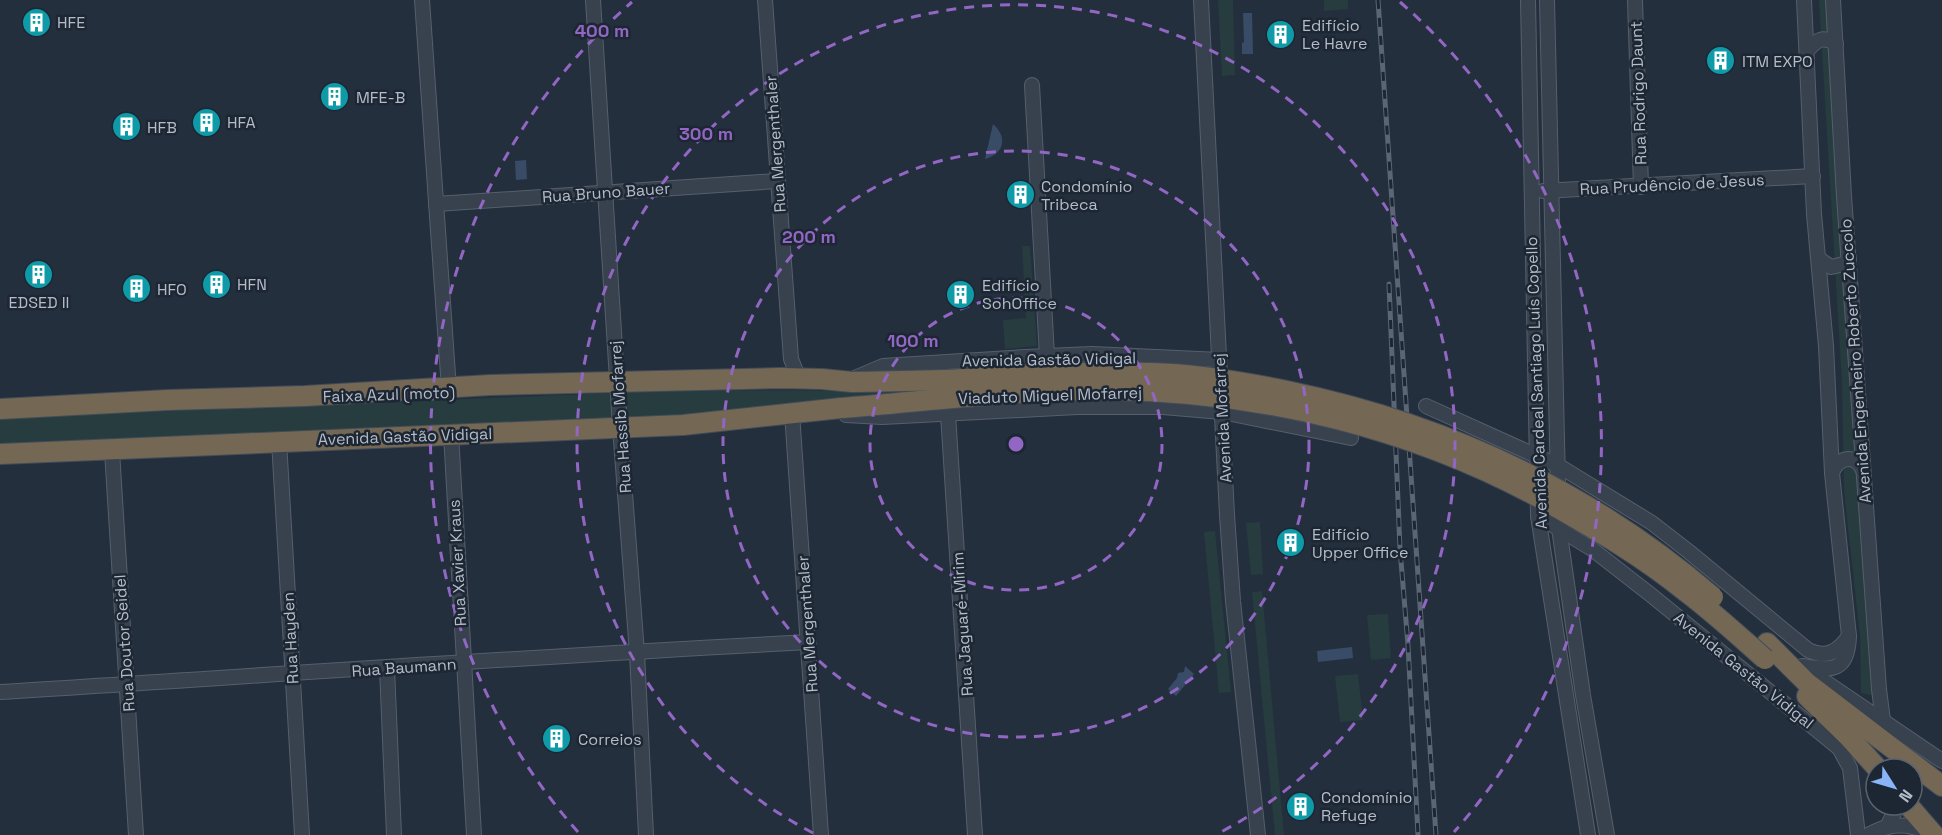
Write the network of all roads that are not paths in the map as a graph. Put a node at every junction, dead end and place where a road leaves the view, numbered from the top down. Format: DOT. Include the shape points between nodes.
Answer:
graph roads {
  1 [pos="422,0"];
  2 [pos="593,0"];
  3 [pos="765,0"];
  4 [pos="1201,0"];
  5 [pos="1528,0"];
  6 [pos="1547,0"];
  7 [pos="1635,0"];
  8 [pos="1804,0"];
  9 [pos="1833,0"];
  10 [pos="1836,44"];
  11 [pos="1807,51"];
  12 [pos="1529,84"];
  13 [pos="1548,84"];
  14 [pos="1032,85"];
  15 [pos="1813,176"];
  16 [pos="777,182"];
  17 [pos="1641,187"];
  18 [pos="1551,191"];
  19 [pos="1531,192"];
  20 [pos="605,193"];
  21 [pos="436,204"];
  22 [pos="1849,258"];
  23 [pos="1820,259"];
  24 [pos="1047,356"];
  25 [pos="1164,357"];
  26 [pos="1220,360"];
  27 [pos="786,379"];
  28 [pos="849,382"];
  29 [pos="618,386"];
  30 [pos="449,389"];
  31 [pos="158,402"];
  32 [pos="1426,406"];
  33 [pos="1163,407"];
  34 [pos="841,408"];
  35 [pos="0,410"];
  36 [pos="800,412"];
  37 [pos="1222,412"];
  38 [pos="948,414"];
  39 [pos="0,422"];
  40 [pos="620,427"];
  41 [pos="451,434"];
  42 [pos="1351,438"];
  43 [pos="279,441"];
  44 [pos="112,451"];
  45 [pos="0,454"];
  46 [pos="1536,454"];
  47 [pos="1559,466"];
  48 [pos="1863,470"];
  49 [pos="1832,473"];
  50 [pos="1611,498"];
  51 [pos="1538,516"];
  52 [pos="1559,528"];
  53 [pos="1592,549"];
  54 [pos="1850,636"];
  55 [pos="809,642"];
  56 [pos="1768,650"];
  57 [pos="637,653"];
  58 [pos="463,662"];
  59 [pos="1802,666"];
  60 [pos="387,668"];
  61 [pos="292,675"];
  62 [pos="127,684"];
  63 [pos="0,692"];
  64 [pos="1883,721"];
  65 [pos="1867,757"];
  66 [pos="1942,761"];
  67 [pos="1942,786"];
  68 [pos="1856,816"];
  69 [pos="1888,817"];
  70 [pos="1918,817"];
  71 [pos="1878,830"];
  72 [pos="1933,834"];
  73 [pos="136,835"];
  74 [pos="302,835"];
  75 [pos="394,835"];
  76 [pos="474,835"];
  77 [pos="646,835"];
  78 [pos="821,835"];
  79 [pos="975,835"];
  80 [pos="1258,835"];
  81 [pos="1588,835"];
  82 [pos="1606,835"];
  83 [pos="1858,835"];
  1 -- 21 [label="street"];
  2 -- 20 [label="street, Rua Hassib Mofarrej"];
  3 -- 16 [label="street, Rua Mergenthaler"];
  4 -- 26 [label="street, Avenida Mofarrej"];
  5 -- 12 [label="street, Avenida Cardeal Santiago Luís Copello"];
  6 -- 13 [label="street, Avenida Cardeal Santiago Luís Copello"];
  7 -- 17 [label="street, Rua Rodrigo Daunt"];
  8 -- 11 [label="street, Avenida Engenheiro Roberto Zuccolo"];
  9 -- 10 [label="street, Avenida Engenheiro Roberto Zuccolo"];
  10 -- 11 [label="street" via="1822,39"];
  10 -- 22 [label="street, Avenida Engenheiro Roberto Zuccolo"];
  11 -- 15 [label="street, Avenida Engenheiro Roberto Zuccolo"];
  12 -- 13 [label="street"];
  12 -- 19 [label="street, Avenida Cardeal Santiago Luís Copello"];
  13 -- 18 [label="street, Avenida Cardeal Santiago Luís Copello"];
  14 -- 24 [label="street"];
  15 -- 17 [label="street, Rua Prudêncio de Jesus"];
  15 -- 23 [label="street, Avenida Engenheiro Roberto Zuccolo"];
  16 -- 20 [label="street, Rua Bruno Bauer"];
  16 -- 27 [label="street, Rua Mergenthaler" via="791,359"];
  17 -- 18 [label="street, Rua Prudêncio de Jesus"];
  18 -- 19 [label="street, Rua Prudêncio de Jesus"];
  18 -- 47 [label="street, Avenida Cardeal Santiago Luís Copello"];
  19 -- 46 [label="street, Avenida Cardeal Santiago Luís Copello"];
  20 -- 21 [label="street, Rua Bruno Bauer"];
  20 -- 29 [label="street, Rua Hassib Mofarrej"];
  21 -- 30 [label="street"];
  22 -- 23 [label="street" via="1838,267"];
  22 -- 48 [label="street, Avenida Engenheiro Roberto Zuccolo"];
  23 -- 49 [label="street, Avenida Engenheiro Roberto Zuccolo"];
  24 -- 25 [label="street, Avenida Gastão Vidigal"];
  24 -- 28 [label="street, Avenida Gastão Vidigal" via="883,366"];
  25 -- 26 [label="street, Avenida Gastão Vidigal"];
  25 -- 33 [label="street" via="1170,380"];
  26 -- 37 [label="street, Avenida Mofarrej"];
  27 -- 28 [label="highway, Avenida Gastão Vidigal"];
  27 -- 29 [label="highway, Avenida Gastão Vidigal"];
  28 -- 56 [label="highway, Viaduto Miguel Mofarrej, bridge" via="1152,373 1238,381 1368,410 1490,455 1581,501 1675,564"];
  29 -- 30 [label="highway, Avenida Gastão Vidigal" via="490,385"];
  29 -- 31 [label="street, Faixa Azul (moto)"];
  29 -- 40 [label="street, Rua Hassib Mofarrej"];
  30 -- 31 [label="highway, Avenida Gastão Vidigal"];
  31 -- 35 [label="highway"];
  31 -- 39 [label="highway" via="90,414"];
  32 -- 46 [label="street"];
  33 -- 37 [label="street, Avenida Gastão Vidigal"];
  33 -- 38 [label="street, Avenida Gastão Vidigal"];
  34 -- 36 [label="highway, Avenida Gastão Vidigal"];
  34 -- 56 [label="highway, Viaduto Miguel Mofarrej, bridge" via="1107,390 1227,397 1346,421 1487,470 1575,517 1641,558"];
  36 -- 38 [label="street, Avenida Gastão Vidigal" via="882,417"];
  36 -- 40 [label="highway, Avenida Gastão Vidigal" via="683,425"];
  36 -- 55 [label="street, Rua Mergenthaler"];
  37 -- 42 [label="street, Avenida Gastão Vidigal"];
  37 -- 80 [label="street, Avenida Mofarrej" via="1233,601"];
  38 -- 79 [label="street, Rua Jaguaré-Mirim"];
  40 -- 41 [label="highway, Avenida Gastão Vidigal"];
  40 -- 57 [label="street, Rua Hassib Mofarrej"];
  41 -- 43 [label="highway, Avenida Gastão Vidigal"];
  41 -- 58 [label="street, Rua Xavier Kraus"];
  43 -- 44 [label="highway, Avenida Gastão Vidigal"];
  43 -- 61 [label="street, Rua Hayden"];
  44 -- 45 [label="highway, Avenida Gastão Vidigal"];
  44 -- 62 [label="street, Rua Doutor Seidel"];
  46 -- 47 [label="street"];
  46 -- 51 [label="street, Avenida Cardeal Santiago Luís Copello"];
  47 -- 50 [label="street"];
  47 -- 52 [label="street, Avenida Cardeal Santiago Luís Copello"];
  48 -- 49 [label="street" via="1854,459 1847,458 1840,460"];
  48 -- 64 [label="street, Avenida Engenheiro Roberto Zuccolo"];
  49 -- 54 [label="street, Avenida Engenheiro Roberto Zuccolo"];
  50 -- 53 [label="street" via="1600,504 1591,517 1588,535"];
  50 -- 54 [label="street" via="1652,523 1808,650 1823,655 1831,653"];
  51 -- 52 [label="street, Avenida Gastão Vidigal"];
  51 -- 81 [label="street, Avenida Cardeal Santiago Luís Copello"];
  52 -- 53 [label="street, Avenida Gastão Vidigal"];
  52 -- 82 [label="street, Avenida Cardeal Santiago Luís Copello"];
  53 -- 68 [label="street, Avenida Gastão Vidigal" via="1839,748 1850,768"];
  54 -- 59 [label="street, Avenida Engenheiro Roberto Zuccolo" via="1847,657 1838,667"];
  55 -- 57 [label="street, Rua Baumann"];
  55 -- 78 [label="street, Rua Mergenthaler"];
  56 -- 59 [label="street"];
  56 -- 65 [label="highway, Avenida Gastão Vidigal"];
  56 -- 67 [label="highway, Avenida Gastão Vidigal"];
  57 -- 58 [label="street, Rua Baumann"];
  57 -- 77 [label="street, Rua Hassib Mofarrej"];
  58 -- 60 [label="street, Rua Baumann"];
  58 -- 76 [label="street, Rua Xavier Kraus"];
  59 -- 64 [label="street"];
  60 -- 61 [label="street, Rua Baumann"];
  60 -- 75 [label="street"];
  61 -- 62 [label="street, Rua Baumann"];
  61 -- 74 [label="street, Rua Hayden"];
  62 -- 63 [label="street, Rua Baumann"];
  62 -- 73 [label="street, Rua Doutor Seidel"];
  64 -- 66 [label="street"];
  68 -- 71 [label="street"];
  68 -- 83 [label="street, Avenida Gastão Vidigal"];
  69 -- 71 [label="street"];
  70 -- 72 [label="highway"];
  71 -- 72 [label="street" via="1915,826"];
}
